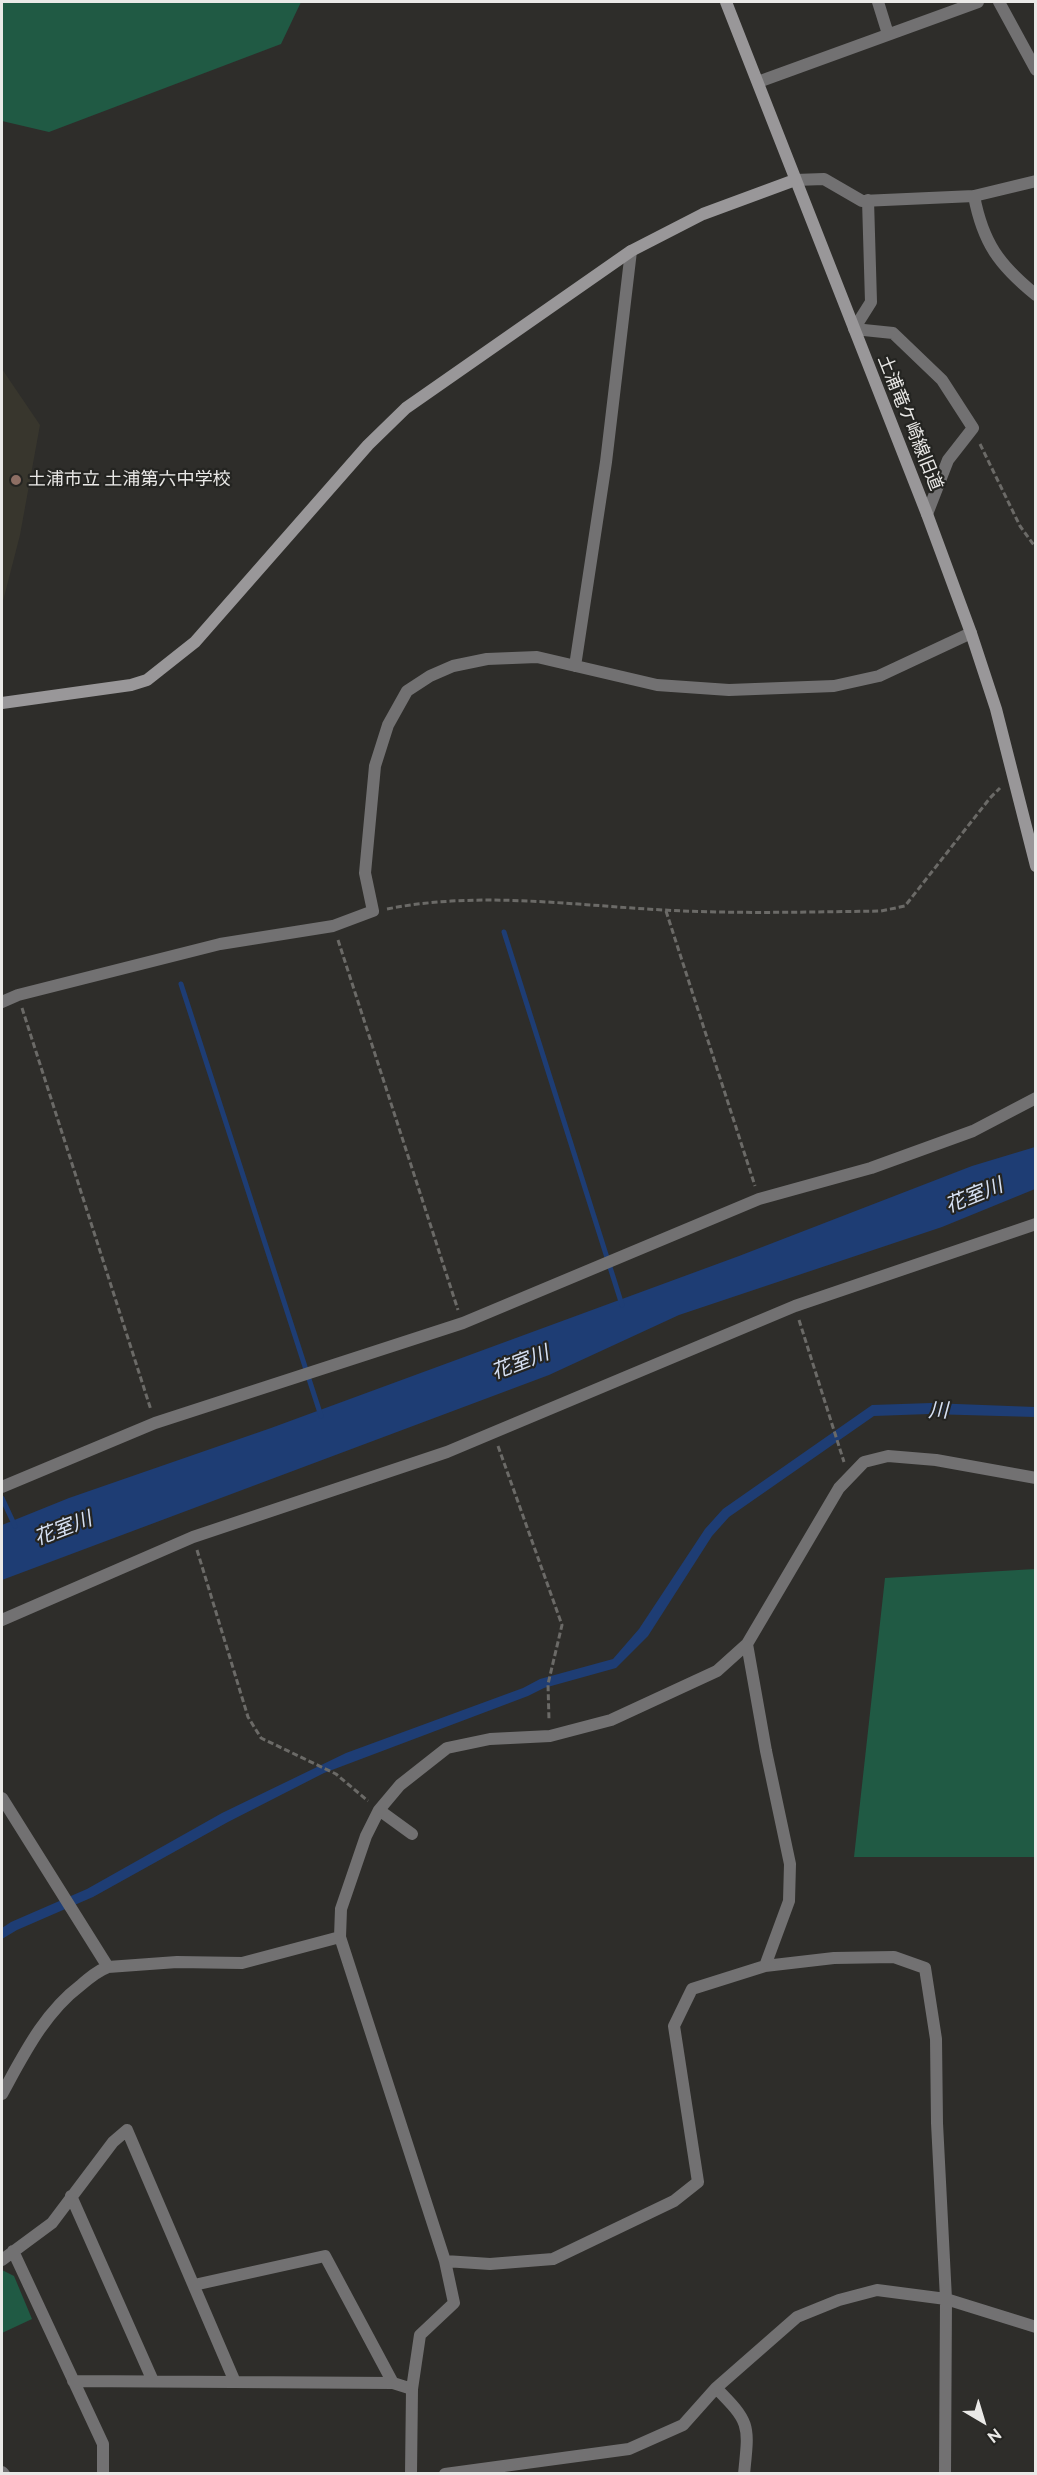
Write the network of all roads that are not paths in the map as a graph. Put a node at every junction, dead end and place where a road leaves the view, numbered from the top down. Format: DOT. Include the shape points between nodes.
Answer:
graph roads {
  1 [pos="726,2"];
  2 [pos="878,2"];
  3 [pos="978,2"];
  4 [pos="999,2"];
  5 [pos="888,34"];
  6 [pos="1035,70"];
  7 [pos="758,82"];
  8 [pos="795,180"];
  9 [pos="1035,181"];
  10 [pos="974,196"];
  11 [pos="868,200"];
  12 [pos="631,250"];
  13 [pos="1035,295"];
  14 [pos="854,329"];
  15 [pos="927,514"];
  16 [pos="971,633"];
  17 [pos="574,666"];
  18 [pos="2,703"];
  19 [pos="1035,866"];
  20 [pos="2,1002"];
  21 [pos="1035,1098"];
  22 [pos="1035,1224"];
  23 [pos="1035,1478"];
  24 [pos="2,1487"];
  25 [pos="2,1620"];
  26 [pos="747,1644"];
  27 [pos="2,1798"];
  28 [pos="379,1810"];
  29 [pos="412,1834"];
  30 [pos="340,1937"];
  31 [pos="765,1966"];
  32 [pos="108,1967"];
  33 [pos="2,2094"];
  34 [pos="71,2196"];
  35 [pos="14,2251"];
  36 [pos="2,2260"];
  37 [pos="445,2261"];
  38 [pos="194,2284"];
  39 [pos="946,2299"];
  40 [pos="1035,2327"];
  41 [pos="73,2381"];
  42 [pos="153,2382"];
  43 [pos="235,2382"];
  44 [pos="393,2384"];
  45 [pos="716,2388"];
  46 [pos="412,2389"];
  47 [pos="103,2474"];
  48 [pos="411,2474"];
  49 [pos="445,2474"];
  50 [pos="744,2474"];
  51 [pos="945,2474"];
  1 -- 7 [label="street, 土浦竜ケ崎線旧道"];
  2 -- 5 [label="street"];
  3 -- 5 [label="street"];
  4 -- 6 [label="street"];
  5 -- 7 [label="street"];
  7 -- 8 [label="street, 土浦竜ケ崎線旧道"];
  8 -- 11 [label="street" via="824,179 862,201"];
  8 -- 12 [label="street" via="703,214"];
  8 -- 14 [label="street, 土浦竜ケ崎線旧道"];
  9 -- 10 [label="street"];
  10 -- 11 [label="street"];
  10 -- 13 [label="street" via="979,224 992,251"];
  11 -- 14 [label="street" via="871,302"];
  12 -- 17 [label="street" via="606,462"];
  12 -- 18 [label="street" via="406,408 368,445 195,642 147,680"];
  14 -- 15 [label="street, 土浦竜ケ崎線旧道"];
  14 -- 15 [label="street" via="893,333 942,380 973,428 948,460"];
  15 -- 16 [label="street, 土浦竜ケ崎線旧道"];
  16 -- 17 [label="street" via="879,676 834,686 729,690 657,685"];
  16 -- 19 [label="street, 土浦竜ケ崎線旧道" via="996,709"];
  17 -- 20 [label="street" via="537,657 487,659 453,666 407,691 388,725 375,766 365,873 373,911 333,926 220,944"];
  21 -- 24 [label="street" via="973,1131 871,1168 759,1199 463,1323 155,1423"];
  22 -- 25 [label="street" via="795,1306 447,1452 193,1537"];
  23 -- 26 [label="street" via="936,1460 888,1456 864,1462 839,1488"];
  26 -- 28 [label="street" via="717,1671 611,1720 550,1736 490,1739 447,1748 400,1785"];
  26 -- 31 [label="street" via="790,1864 789,1901"];
  27 -- 32 [label="street"];
  28 -- 29 [label="street"];
  28 -- 30 [label="street" via="341,1910"];
  30 -- 32 [label="street" via="242,1963"];
  30 -- 37 [label="street"];
  31 -- 37 [label="street" via="692,1989 674,2026 698,2182 674,2201 553,2259 490,2264"];
  31 -- 39 [label="street" via="834,1958 894,1957 925,1968 936,2039"];
  32 -- 33 [label="street" via="62,2000 37,2032"];
  34 -- 35 [label="street" via="52,2223"];
  34 -- 38 [label="street" via="113,2142 128,2130"];
  34 -- 42 [label="street"];
  35 -- 36 [label="street"];
  35 -- 41 [label="street"];
  37 -- 46 [label="street" via="454,2302 420,2335"];
  38 -- 43 [label="street"];
  38 -- 44 [label="street" via="325,2256"];
  39 -- 40 [label="street"];
  39 -- 45 [label="street" via="877,2290 839,2300 797,2318"];
  39 -- 51 [label="street"];
  41 -- 42 [label="street"];
  41 -- 47 [label="street" via="103,2444"];
  42 -- 43 [label="street"];
  43 -- 44 [label="street"];
  44 -- 46 [label="street"];
  45 -- 49 [label="street" via="683,2425 629,2449"];
  45 -- 50 [label="street" via="737,2409 748,2432"];
  46 -- 48 [label="street"];
}
